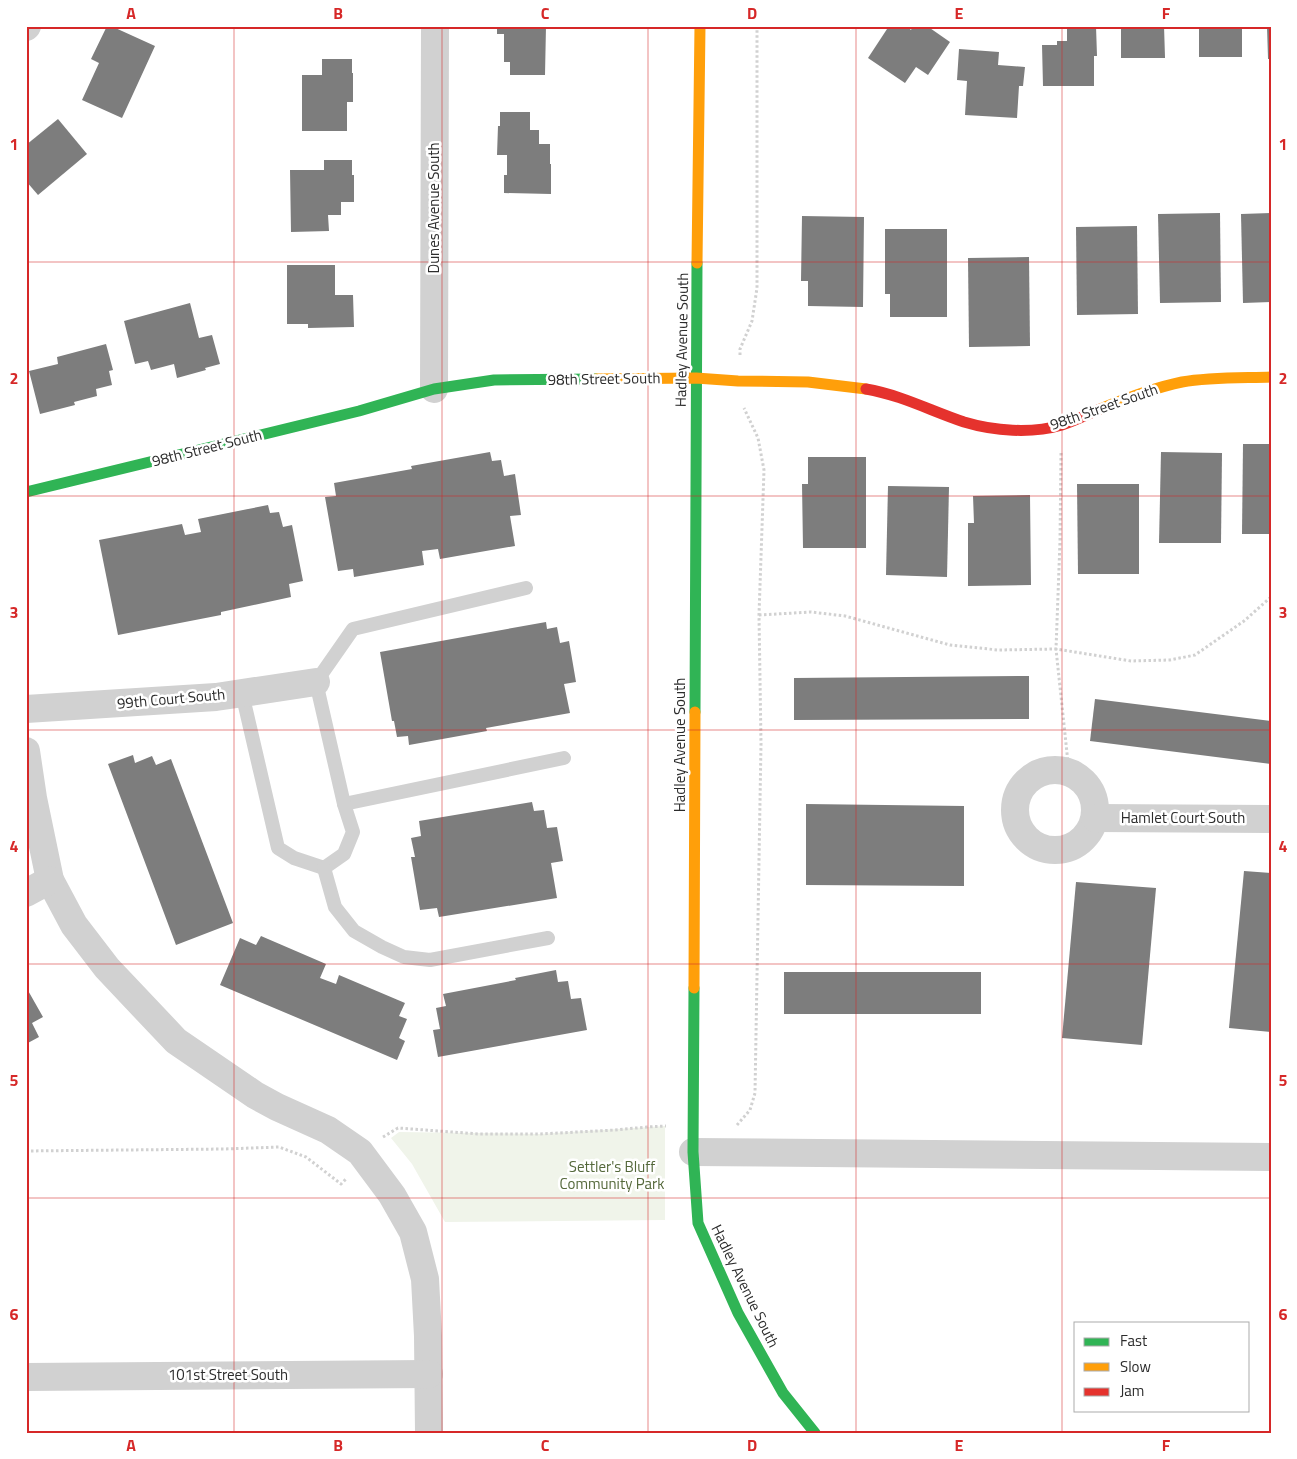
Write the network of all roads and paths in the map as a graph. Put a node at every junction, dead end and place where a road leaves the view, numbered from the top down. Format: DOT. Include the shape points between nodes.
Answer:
graph roads {
  1 [pos="434,26"];
  2 [pos="700,26"];
  3 [pos="757,26"];
  4 [pos="1271,377"];
  5 [pos="696,378"];
  6 [pos="738,381"];
  7 [pos="434,389"];
  8 [pos="1062,425"];
  9 [pos="26,492"];
  10 [pos="526,588"];
  11 [pos="1271,597"];
  12 [pos="758,615"];
  13 [pos="1056,649"];
  14 [pos="316,682"];
  15 [pos="242,693"];
  16 [pos="26,710"];
  17 [pos="26,751"];
  18 [pos="564,758"];
  19 [pos="1069,772"];
  20 [pos="344,804"];
  21 [pos="1095,818"];
  22 [pos="1271,819"];
  23 [pos="324,868"];
  24 [pos="38,886"];
  25 [pos="548,938"];
  26 [pos="693,1139"];
  27 [pos="1271,1157"];
  28 [pos="429,1374"];
  29 [pos="26,1377"];
  30 [pos="429,1433"];
  31 [pos="815,1433"];
  1 -- 7 [label="street, Dunes Avenue South"];
  2 -- 5 [label="street, Hadley Avenue South"];
  3 -- 6 [label="path" via="757,288 752,321 740,349"];
  4 -- 8 [label="street, 98th Street South" via="1183,382 1143,392"];
  5 -- 6 [label="street, 98th Street South"];
  5 -- 7 [label="street, 98th Street South" via="494,380"];
  5 -- 26 [label="street, Hadley Avenue South"];
  6 -- 8 [label="street, 98th Street South" via="808,382 885,392 965,422 999,429 1033,430"];
  6 -- 12 [label="path" via="743,405 758,438 764,470"];
  7 -- 9 [label="street, 98th Street South"];
  8 -- 13 [label="path"];
  10 -- 14 [label="lane" via="352,629"];
  11 -- 13 [label="path" via="1244,621 1195,655 1170,660 1131,661"];
  12 -- 13 [label="path" via="812,612 844,616 950,645 998,650"];
  12 -- 26 [label="path" via="761,744 755,1093 750,1110 737,1125"];
  13 -- 19 [label="path"];
  14 -- 15 [label="street, 99th Court South"];
  14 -- 20 [label="lane"];
  15 -- 16 [label="street, 99th Court South"];
  15 -- 23 [label="lane" via="278,848 294,858"];
  17 -- 24 [label="street" via="33,798"];
  18 -- 20 [label="lane"];
  19 -- 21 [label="street" via="1088,788 1095,803"];
  19 -- 21 [label="street" via="1042,771 1028,780 1014,804 1014,818 1019,831 1042,849 1057,851 1082,840 1090,832"];
  20 -- 23 [label="lane" via="352,832 344,854"];
  21 -- 22 [label="street, Hamlet Court South"];
  23 -- 25 [label="lane" via="335,907 354,931 404,957 430,960"];
  24 -- 28 [label="street" via="107,968 176,1041 255,1095 328,1130 360,1152 392,1195 413,1232 425,1279"];
  26 -- 27 [label="street"];
  26 -- 31 [label="street, Hadley Avenue South" via="698,1222 738,1313 783,1393"];
  28 -- 29 [label="street, 101st Street South"];
  28 -- 30 [label="street"];
}
